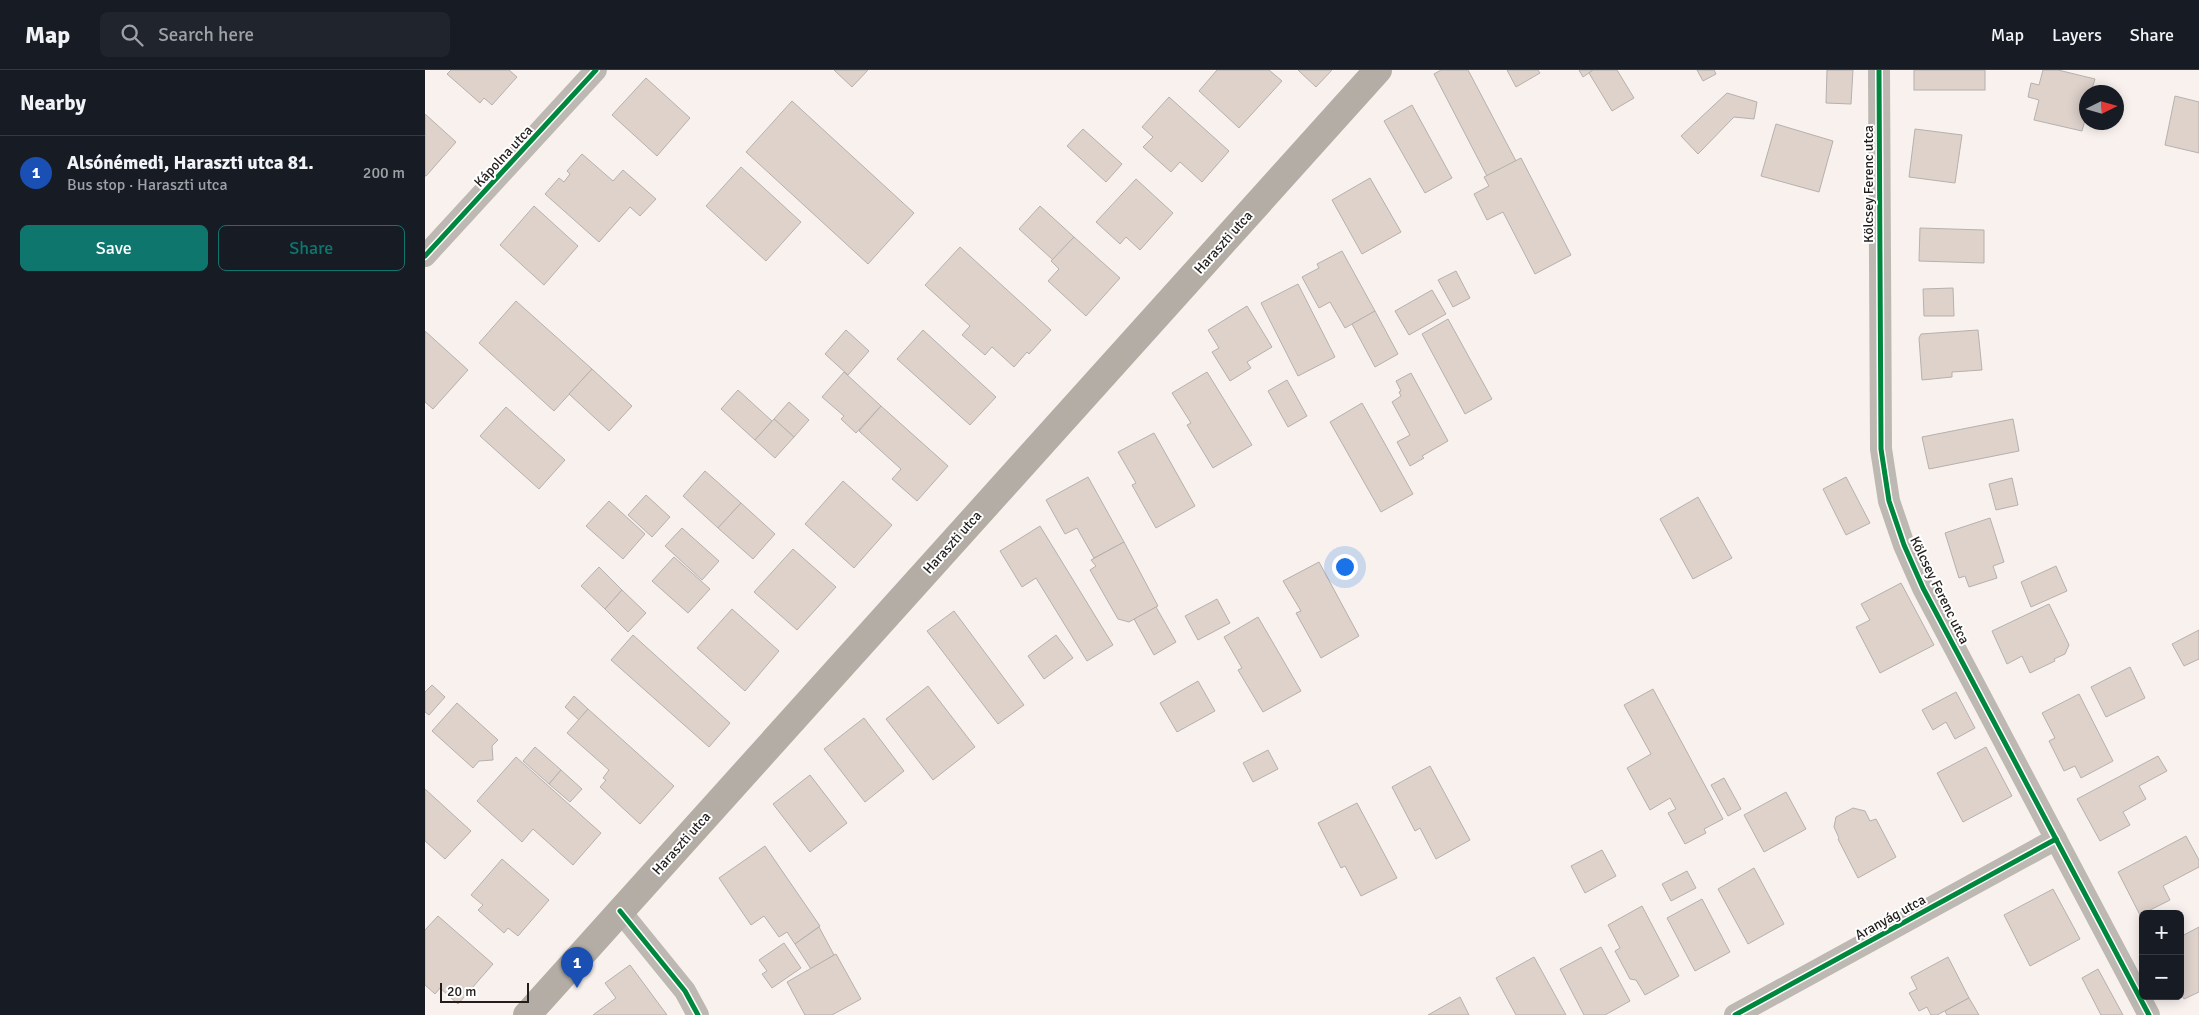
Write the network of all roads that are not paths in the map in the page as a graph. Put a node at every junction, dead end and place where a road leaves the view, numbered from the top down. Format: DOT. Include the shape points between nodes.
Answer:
graph roads {
  1 [pos="596,70"];
  2 [pos="1378,70"];
  3 [pos="1879,70"];
  4 [pos="425,256"];
  5 [pos="2056,839"];
  6 [pos="621,911"];
  7 [pos="527,1015"];
  8 [pos="698,1015"];
  9 [pos="1735,1015"];
  10 [pos="2149,1015"];
  1 -- 4 [label="street, Kápolna utca"];
  2 -- 6 [label="main road, Haraszti utca"];
  3 -- 5 [label="street, Kölcsey Ferenc utca" via="1881,449 1889,501 1923,588"];
  5 -- 9 [label="street, Aranyág utca"];
  5 -- 10 [label="street, Kölcsey Ferenc utca"];
  6 -- 7 [label="main road, Haraszti utca"];
  6 -- 8 [label="street" via="685,991"];
}
